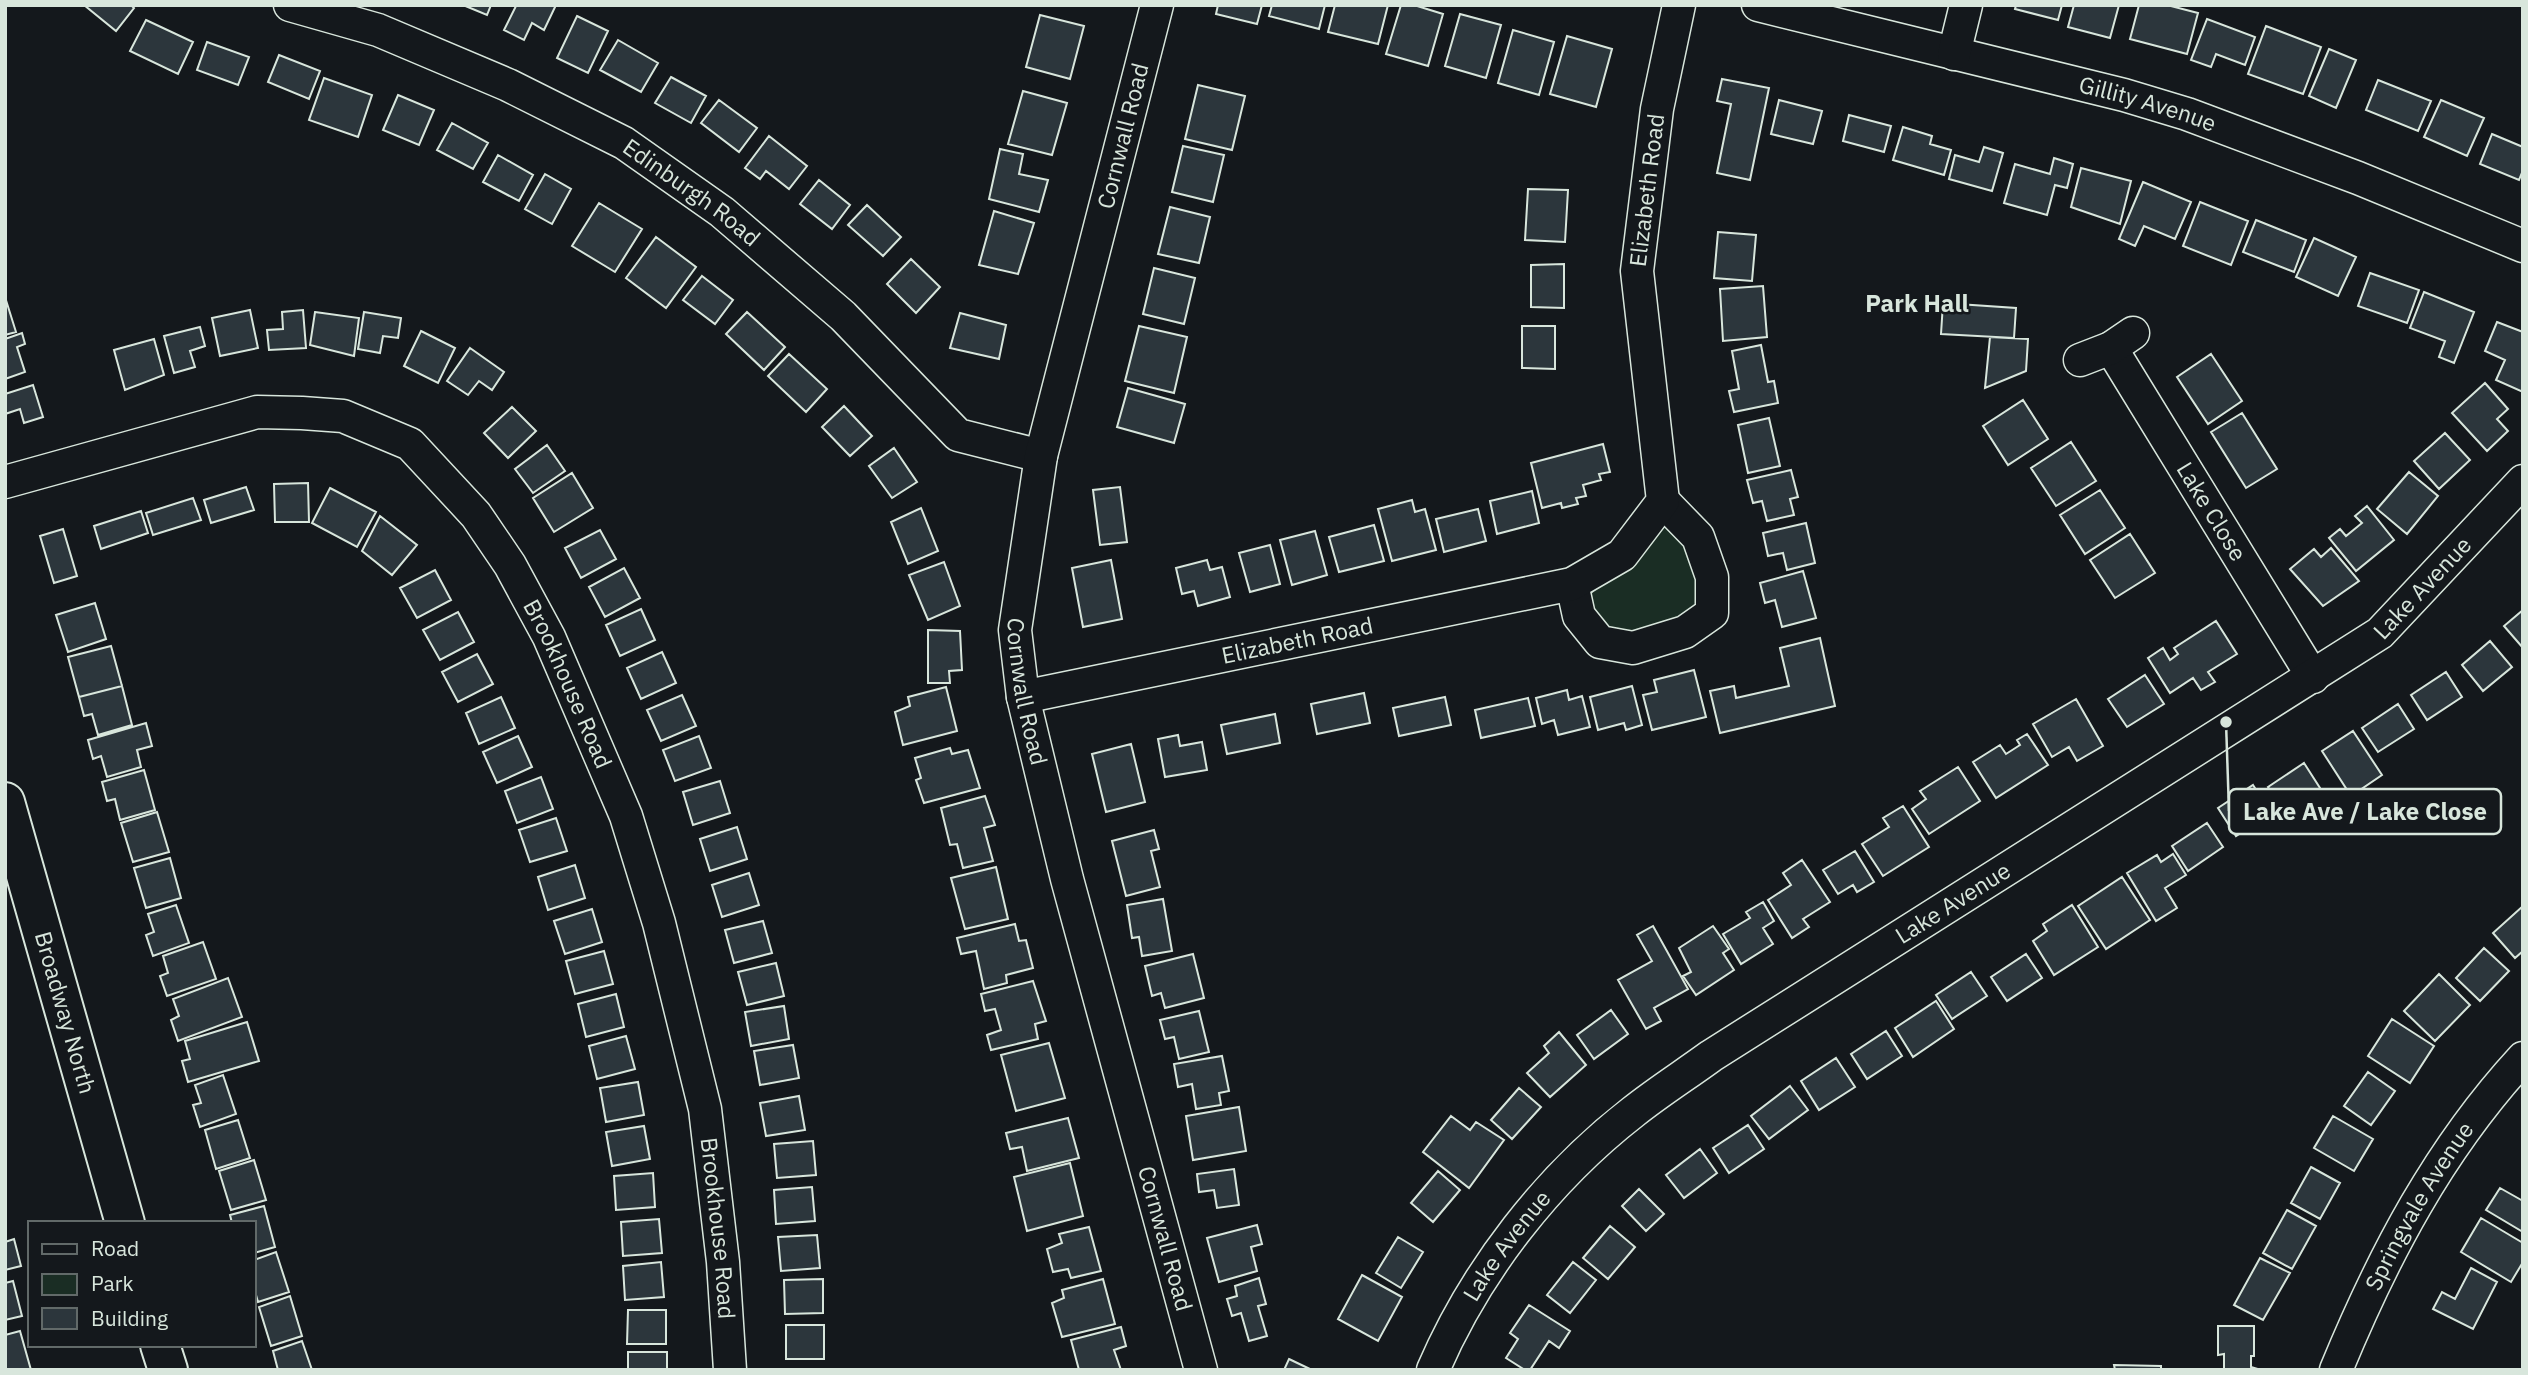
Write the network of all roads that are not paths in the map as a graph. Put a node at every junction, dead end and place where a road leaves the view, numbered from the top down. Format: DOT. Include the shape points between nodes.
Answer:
graph roads {
  1 [pos="290,5"];
  2 [pos="1157,5"];
  3 [pos="1679,5"];
  4 [pos="1758,5"];
  5 [pos="1966,5"];
  6 [pos="1954,54"];
  7 [pos="2523,246"];
  8 [pos="2080,360"];
  9 [pos="1041,456"];
  10 [pos="2523,481"];
  11 [pos="5,482"];
  12 [pos="1663,501"];
  13 [pos="1572,584"];
  14 [pos="2314,677"];
  15 [pos="1023,697"];
  16 [pos="5,802"];
  17 [pos="2523,1058"];
  18 [pos="124,1221"];
  19 [pos="161,1347"];
  20 [pos="167,1370"];
  21 [pos="730,1370"];
  22 [pos="1201,1370"];
  23 [pos="1433,1370"];
  24 [pos="2336,1370"];
  1 -- 9 [label="street, Edinburgh Road" via="378,30 508,85 624,143 722,212 843,316 958,435"];
  2 -- 9 [label="street, Cornwall Road"];
  3 -- 12 [label="street, Elizabeth Road" via="1657,109 1637,271"];
  4 -- 6 [label="street, Gillity Avenue"];
  5 -- 6 [label="street"];
  6 -- 7 [label="street, Gillity Avenue" via="2188,114"];
  8 -- 14 [label="street, Lake Close" via="2122,340"];
  9 -- 15 [label="street, Cornwall Road" via="1015,630"];
  10 -- 14 [label="street, Lake Avenue" via="2380,633"];
  11 -- 21 [label="street, Brookhouse Road" via="257,412 302,413 343,416 410,444 476,515 550,637 626,816 659,923 705,1109"];
  12 -- 13 [label="street, Elizabeth Road" via="1622,555"];
  12 -- 13 [label="street" via="1698,537 1712,577 1712,613 1685,632 1633,648 1600,642 1579,616"];
  13 -- 15 [label="street, Elizabeth Road"];
  14 -- 23 [label="street, Lake Avenue" via="1723,1049 1633,1111 1568,1170 1511,1237 1461,1313"];
  15 -- 22 [label="street, Cornwall Road" via="1067,879"];
  16 -- 18 [label="highway, Broadway North"];
  17 -- 24 [label="street, Springvale Avenue" via="2475,1114 2412,1209"];
  19 -- 20 [label="highway"];
}
